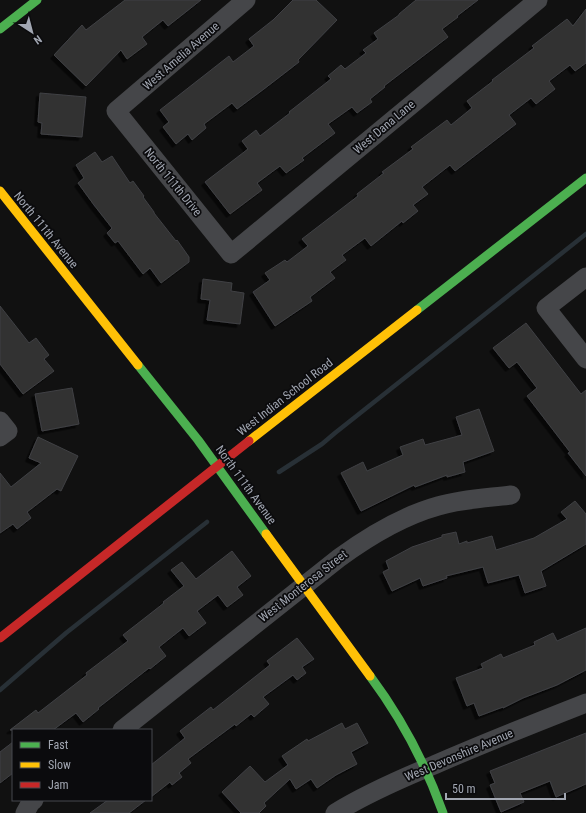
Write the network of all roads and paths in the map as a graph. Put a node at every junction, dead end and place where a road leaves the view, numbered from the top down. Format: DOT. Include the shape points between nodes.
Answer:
graph roads {
  1 [pos="37,0"];
  2 [pos="246,0"];
  3 [pos="538,0"];
  4 [pos="0,29"];
  5 [pos="116,111"];
  6 [pos="586,178"];
  7 [pos="0,191"];
  8 [pos="231,254"];
  9 [pos="586,277"];
  10 [pos="586,359"];
  11 [pos="217,466"];
  12 [pos="511,495"];
  13 [pos="304,585"];
  14 [pos="0,638"];
  15 [pos="586,703"];
  16 [pos="123,729"];
  17 [pos="426,768"];
  18 [pos="32,801"];
  19 [pos="25,813"];
  20 [pos="335,813"];
  21 [pos="443,813"];
  1 -- 4 [label="street"];
  2 -- 5 [label="street, West Amelia Avenue"];
  3 -- 8 [label="street, West Dana Lane"];
  5 -- 8 [label="street, North 111th Drive"];
  6 -- 11 [label="street, West Indian School Road"];
  7 -- 11 [label="street, North 111th Avenue"];
  9 -- 10 [label="street" via="546,308"];
  11 -- 13 [label="street, North 111th Avenue"];
  11 -- 14 [label="street, West Indian School Road"];
  12 -- 13 [label="street, West Monterosa Street" via="462,501 416,513 356,545"];
  13 -- 16 [label="street, West Monterosa Street"];
  13 -- 17 [label="street, North 111th Avenue" via="399,716"];
  15 -- 17 [label="street, West Devonshire Avenue"];
  17 -- 20 [label="street, West Devonshire Avenue"];
  17 -- 21 [label="street, North 111th Avenue"];
  18 -- 19 [label="street"];
}
